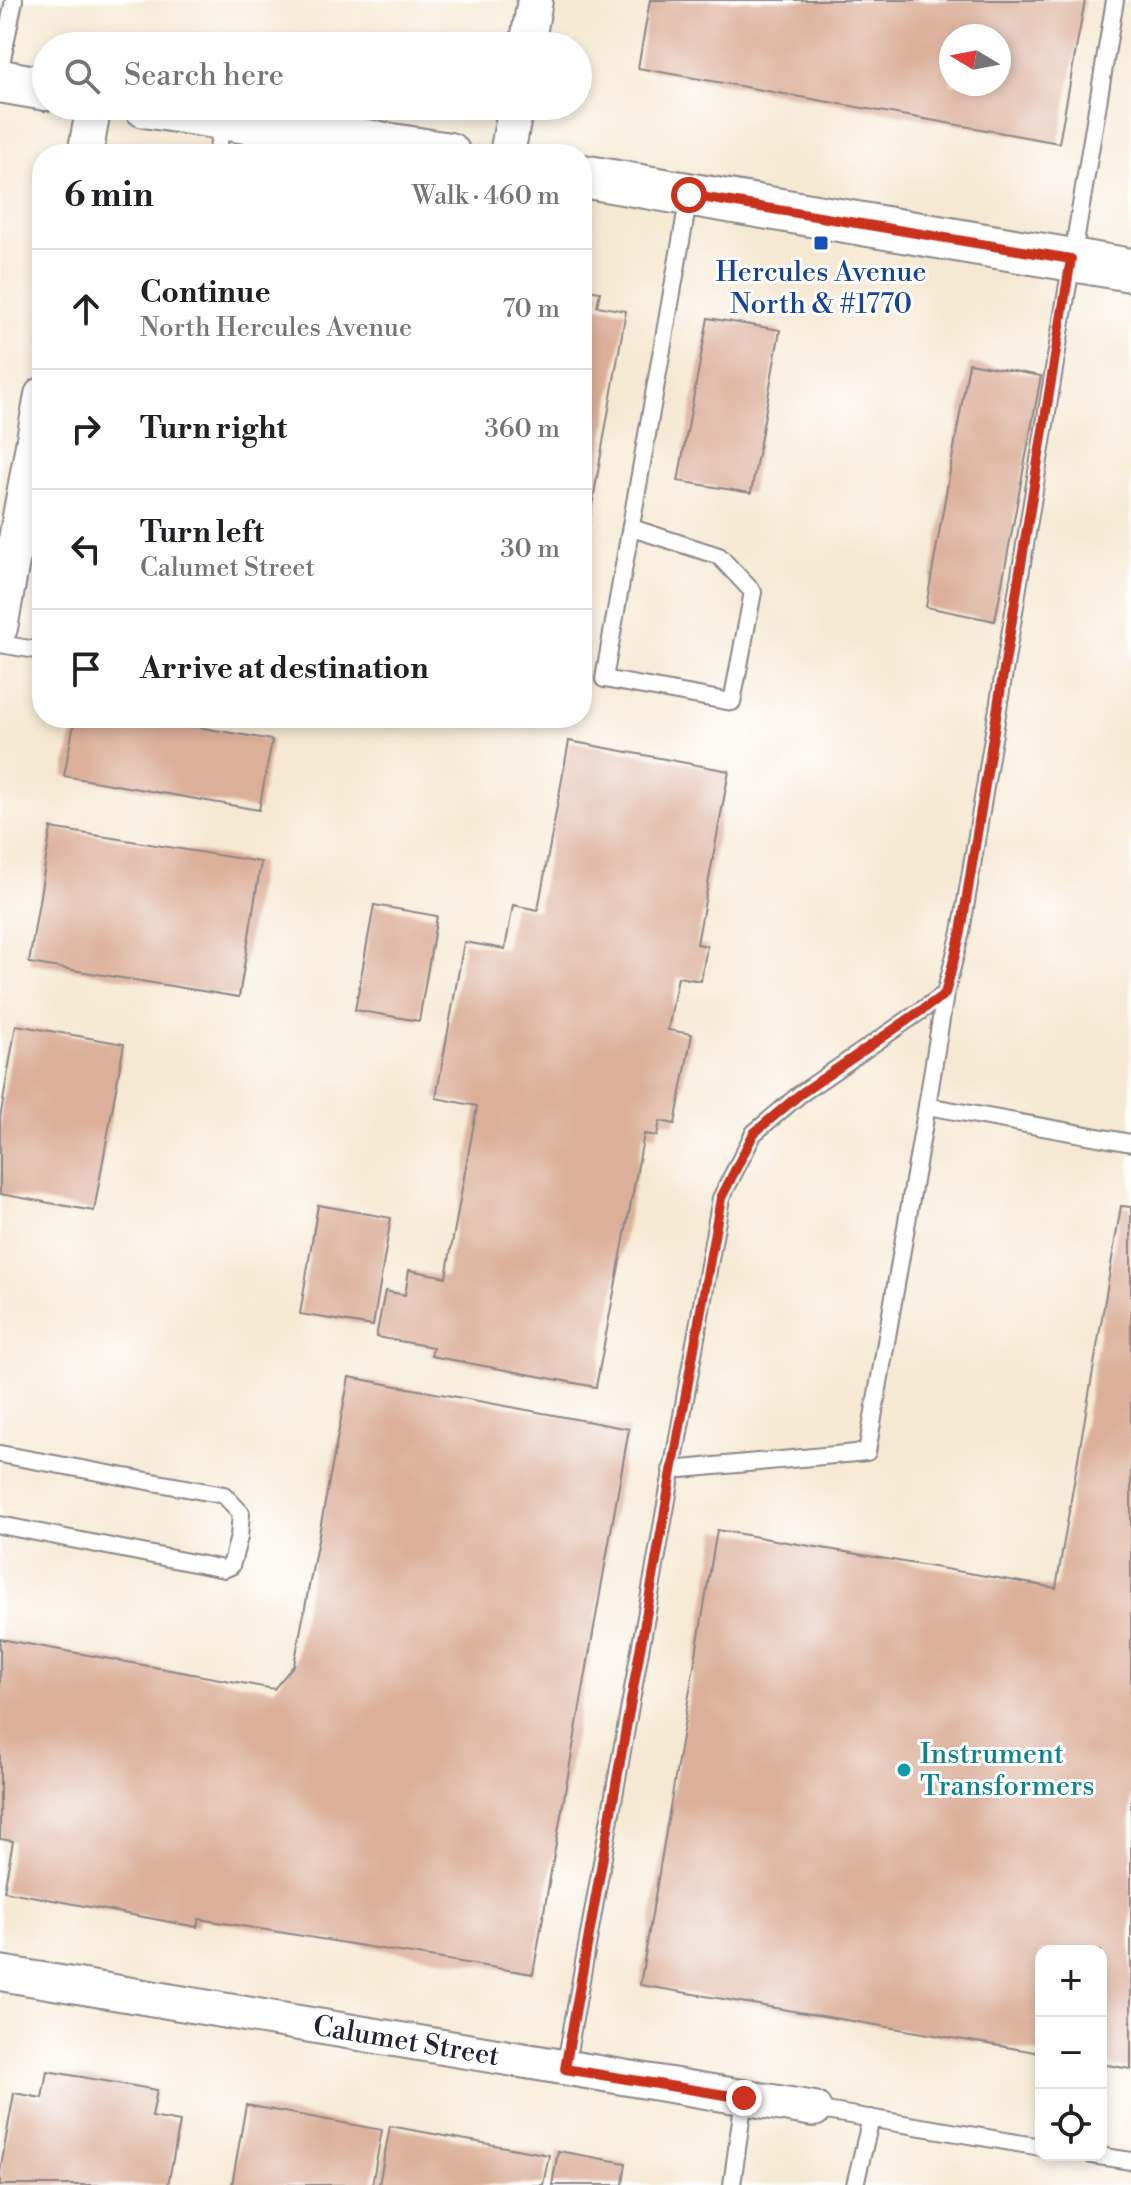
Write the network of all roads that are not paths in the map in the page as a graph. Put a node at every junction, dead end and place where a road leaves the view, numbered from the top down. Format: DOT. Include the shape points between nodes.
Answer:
graph roads {
  1 [pos="14,0"];
  2 [pos="535,0"];
  3 [pos="1115,0"];
  4 [pos="529,32"];
  5 [pos="0,69"];
  6 [pos="0,81"];
  7 [pos="32,87"];
  8 [pos="91,120"];
  9 [pos="179,120"];
  10 [pos="513,120"];
  11 [pos="220,137"];
  12 [pos="87,144"];
  13 [pos="319,144"];
  14 [pos="509,144"];
  15 [pos="592,178"];
  16 [pos="689,195"];
  17 [pos="1071,259"];
  18 [pos="1131,270"];
  19 [pos="32,450"];
  20 [pos="632,528"];
  21 [pos="0,628"];
  22 [pos="0,644"];
  23 [pos="32,649"];
  24 [pos="945,994"];
  25 [pos="927,1106"];
  26 [pos="1131,1143"];
  27 [pos="0,1454"];
  28 [pos="671,1470"];
  29 [pos="0,1525"];
  30 [pos="0,1973"];
  31 [pos="565,2069"];
  32 [pos="744,2098"];
  33 [pos="814,2109"];
  34 [pos="871,2118"];
  35 [pos="1035,2146"];
  36 [pos="1107,2157"];
  37 [pos="1131,2161"];
  38 [pos="732,2185"];
  39 [pos="855,2185"];
  1 -- 5 [label="lane"];
  2 -- 4 [label="street"];
  3 -- 17 [label="lane"];
  6 -- 7 [label="street"];
  8 -- 12 [label="street"];
  9 -- 11 [label="street"];
  10 -- 14 [label="street"];
  11 -- 13 [label="street"];
  15 -- 16 [label="street"];
  16 -- 17 [label="street"];
  16 -- 20 [label="lane"];
  17 -- 18 [label="street"];
  17 -- 24 [label="lane" via="961,932"];
  19 -- 21 [label="street"];
  20 -- 20 [label="lane" via="604,679 732,702 753,592 719,556"];
  22 -- 23 [label="lane"];
  24 -- 25 [label="lane"];
  24 -- 28 [label="lane" via="799,1095 754,1133 721,1198"];
  25 -- 26 [label="lane"];
  25 -- 28 [label="lane" via="867,1452"];
  27 -- 29 [label="lane" via="224,1495 241,1513 231,1566 224,1569"];
  28 -- 31 [label="lane"];
  30 -- 31 [label="street, Calumet Street"];
  31 -- 32 [label="street, Calumet Street"];
  32 -- 33 [label="street, Calumet Street"];
  32 -- 38 [label="lane"];
  33 -- 34 [label="lane"];
  34 -- 35 [label="lane"];
  34 -- 39 [label="lane"];
  36 -- 37 [label="lane"];
}
